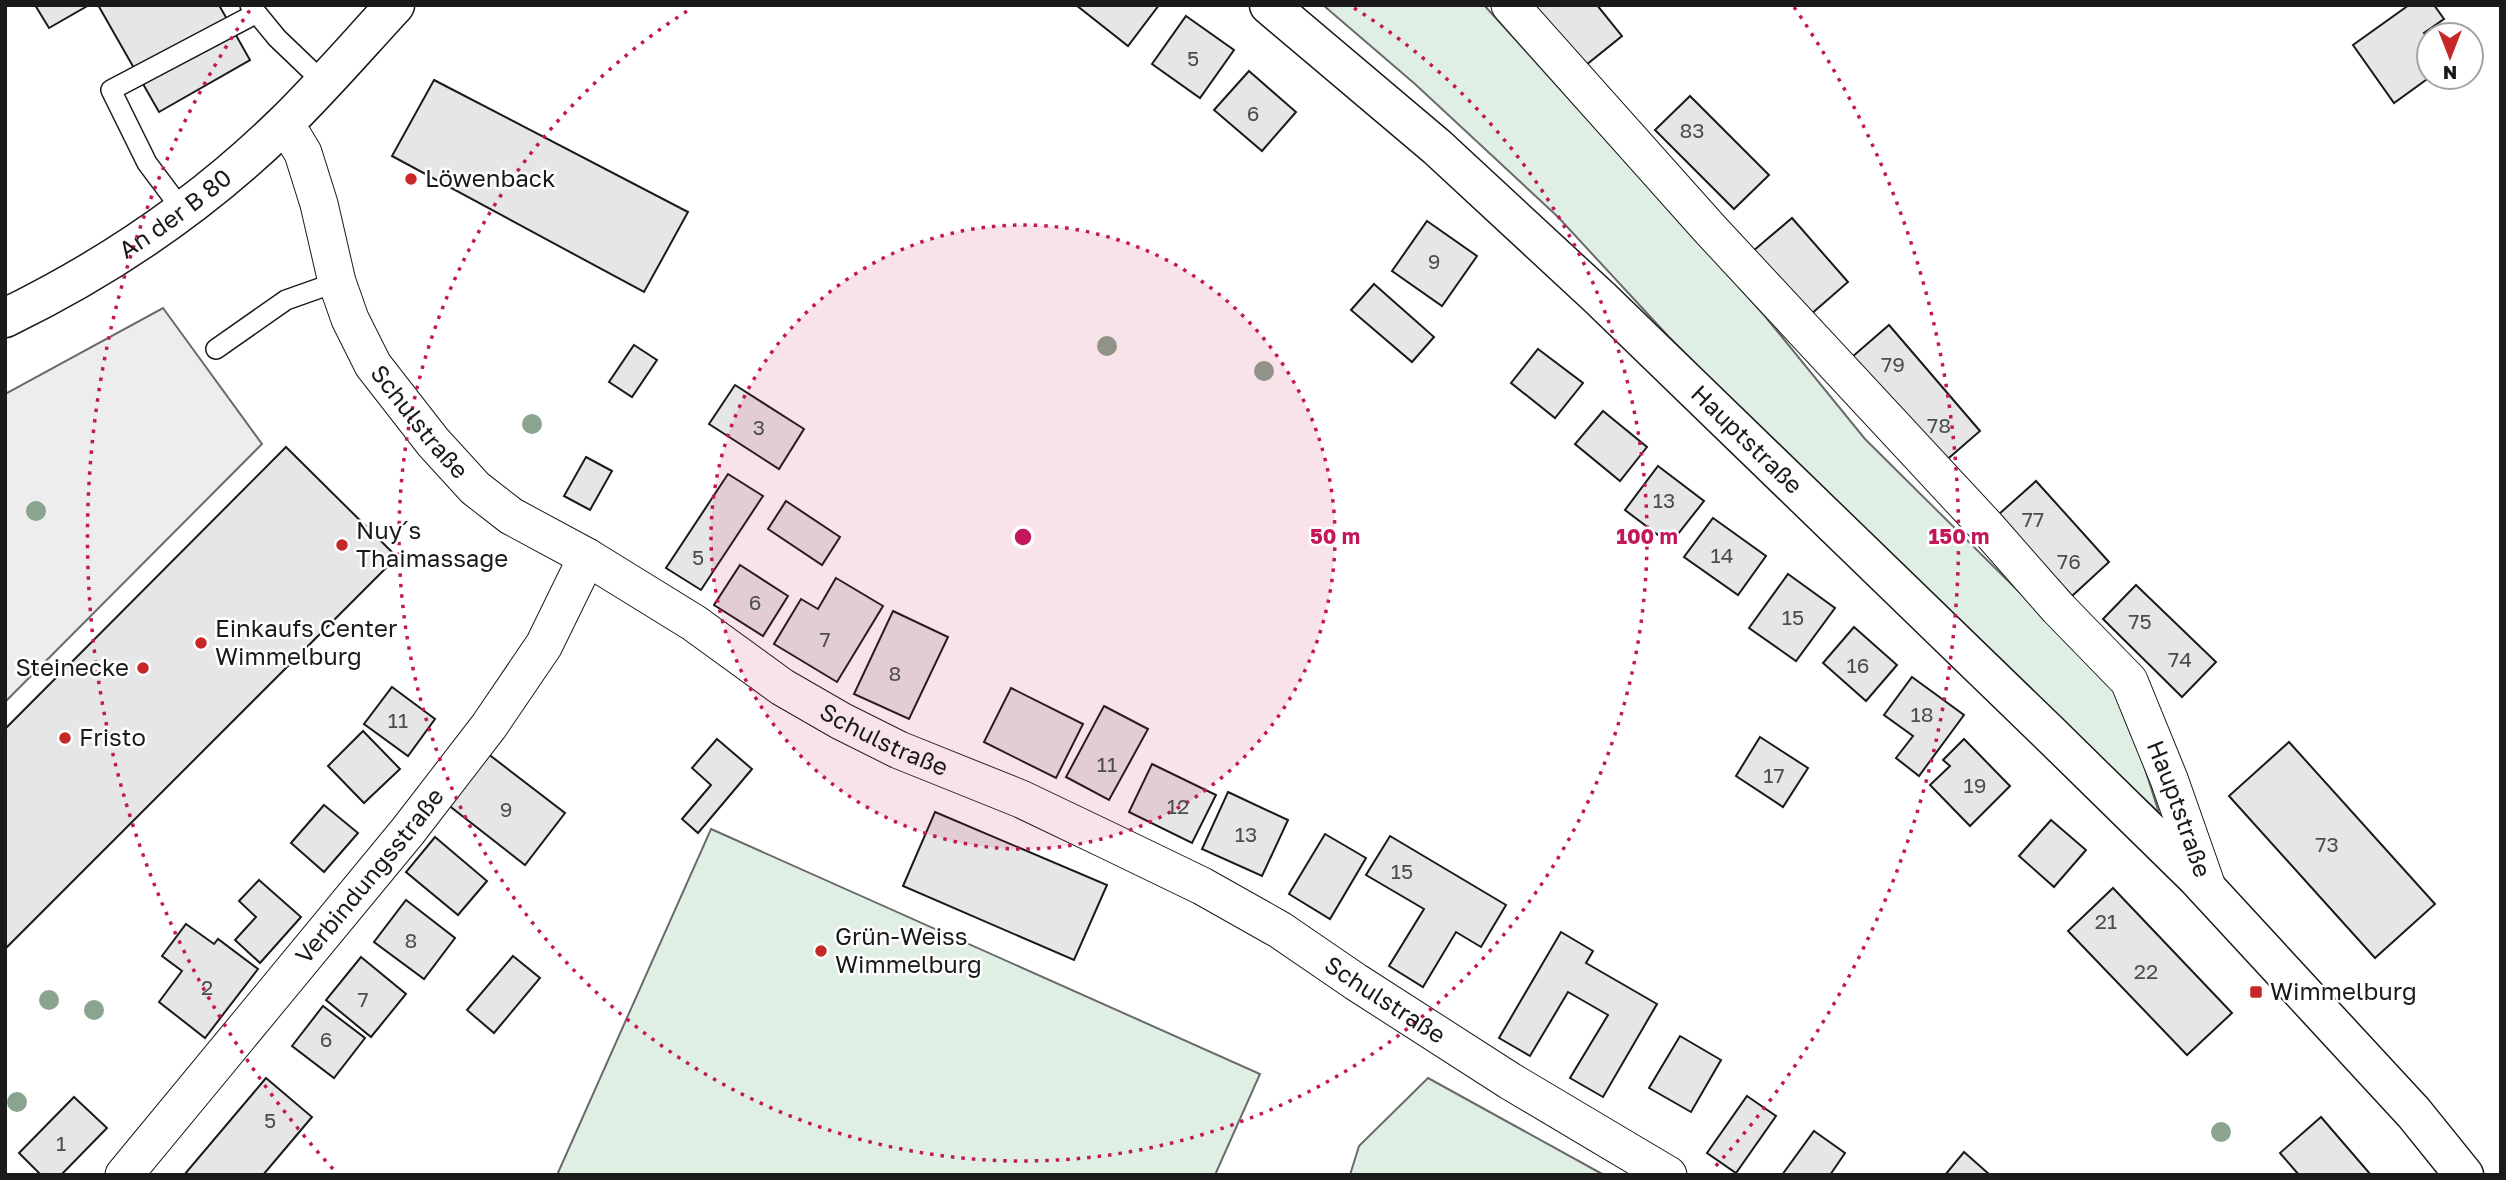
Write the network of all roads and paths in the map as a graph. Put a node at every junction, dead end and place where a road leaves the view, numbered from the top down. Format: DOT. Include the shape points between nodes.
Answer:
graph roads {
  1 [pos="395,5"];
  2 [pos="1269,5"];
  3 [pos="1510,5"];
  4 [pos="252,10"];
  5 [pos="324,83"];
  6 [pos="282,126"];
  7 [pos="183,211"];
  8 [pos="337,282"];
  9 [pos="5,318"];
  10 [pos="216,349"];
  11 [pos="587,557"];
  12 [pos="2208,890"];
  13 [pos="124,1175"];
  14 [pos="1668,1175"];
  15 [pos="2464,1175"];
  1 -- 5 [label="main road, An der B 80"];
  2 -- 12 [label="main road, Hauptstraße" via="1437,147 1600,298"];
  3 -- 12 [label="street, Hauptstraße" via="1718,238 2129,681"];
  4 -- 5 [label="lane"];
  4 -- 7 [label="lane" via="111,90 147,163"];
  5 -- 6 [label="main road, An der B 80"];
  6 -- 7 [label="main road, An der B 80"];
  6 -- 8 [label="street, Schulstraße" via="303,153"];
  7 -- 9 [label="main road, An der B 80" via="104,265"];
  8 -- 10 [label="lane" via="286,300"];
  8 -- 11 [label="street, Schulstraße" via="373,365 433,442 475,488 511,516"];
  11 -- 13 [label="street, Verbindungsstraße" via="544,645 489,726"];
  11 -- 14 [label="street, Schulstraße" via="694,623 782,688 841,721 1100,836 1280,930 1510,1081"];
  12 -- 15 [label="main road, Hauptstraße" via="2414,1113"];
}
